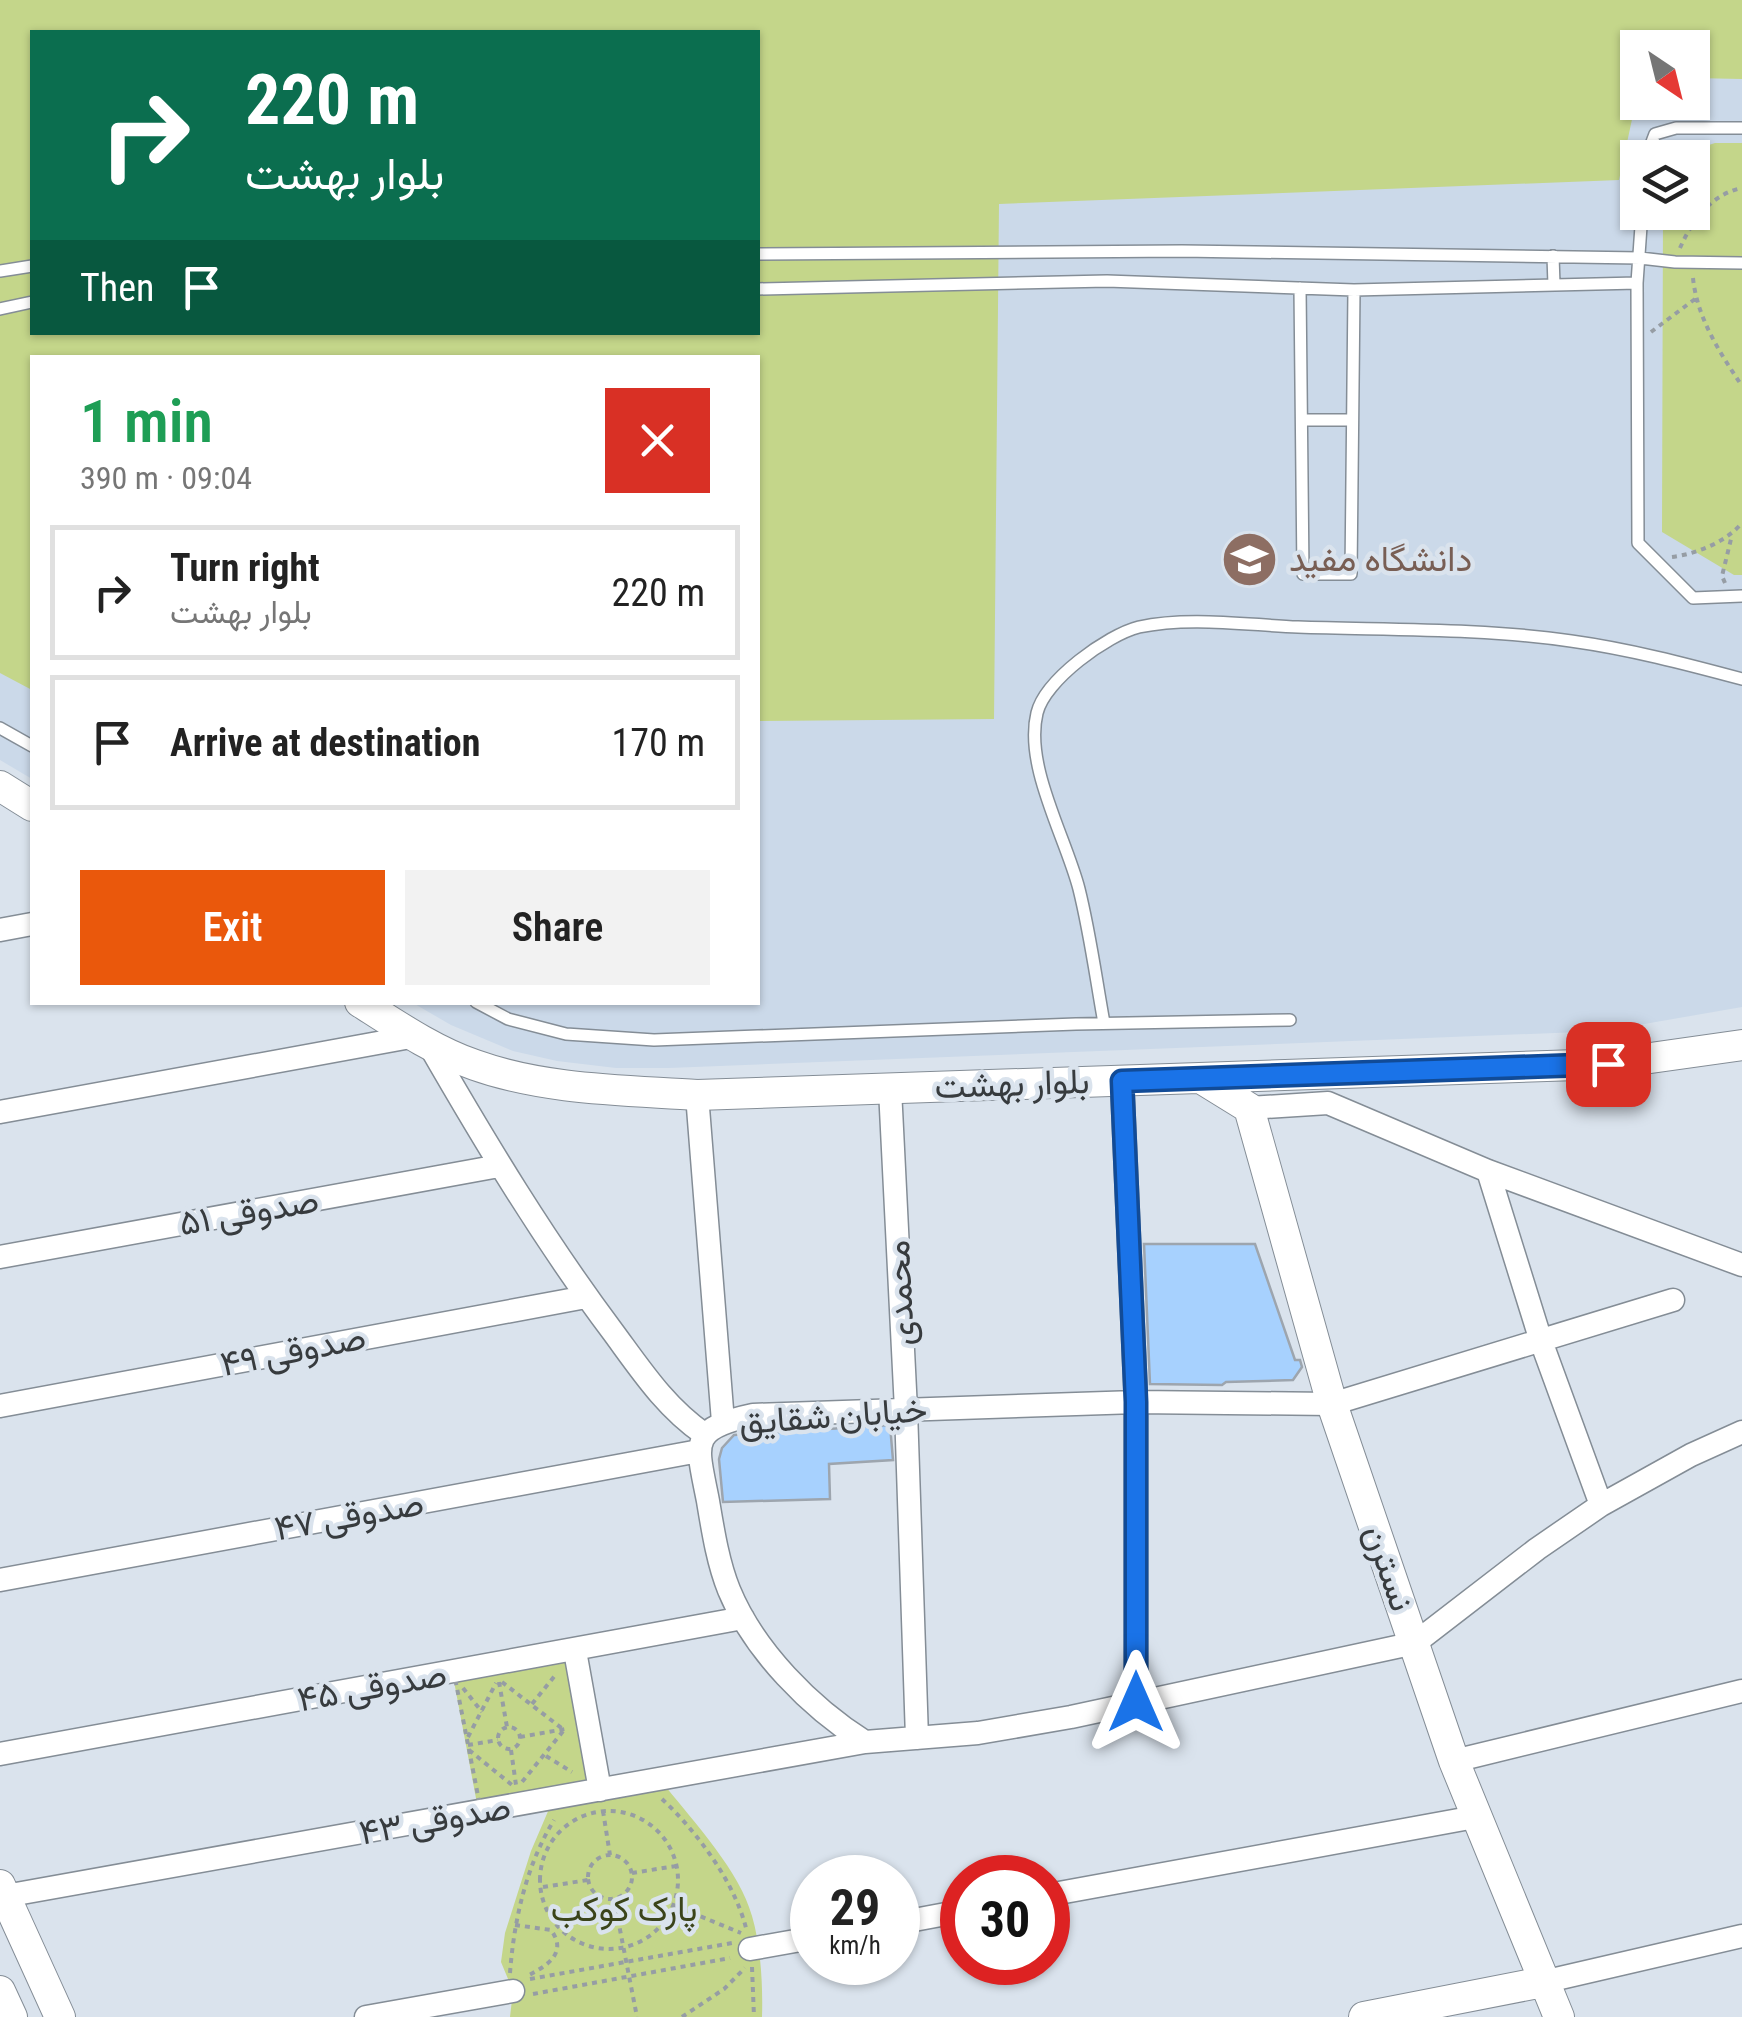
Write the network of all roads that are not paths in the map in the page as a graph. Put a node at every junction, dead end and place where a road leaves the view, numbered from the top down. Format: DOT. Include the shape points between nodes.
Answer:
graph roads {
  1 [pos="1742,128"];
  2 [pos="1653,140"];
  3 [pos="1641,230"];
  4 [pos="760,254"];
  5 [pos="1553,256"];
  6 [pos="1640,258"];
  7 [pos="1742,264"];
  8 [pos="30,266"];
  9 [pos="0,271"];
  10 [pos="1636,282"];
  11 [pos="1554,285"];
  12 [pos="1300,288"];
  13 [pos="760,289"];
  14 [pos="1354,290"];
  15 [pos="30,302"];
  16 [pos="0,308"];
  17 [pos="1302,420"];
  18 [pos="1352,420"];
  19 [pos="1736,596"];
  20 [pos="1742,678"];
  21 [pos="0,728"];
  22 [pos="30,745"];
  23 [pos="0,771"];
  24 [pos="0,786"];
  25 [pos="30,789"];
  26 [pos="30,805"];
  27 [pos="30,924"];
  28 [pos="0,930"];
  29 [pos="365,1005"];
  30 [pos="391,1005"];
  31 [pos="482,1005"];
  32 [pos="1290,1020"];
  33 [pos="1104,1023"];
  34 [pos="1742,1024"];
  35 [pos="422,1039"];
  36 [pos="1742,1045"];
  37 [pos="1362,1072"];
  38 [pos="1202,1079"];
  39 [pos="1122,1081"];
  40 [pos="890,1088"];
  41 [pos="697,1095"];
  42 [pos="1328,1103"];
  43 [pos="1249,1108"];
  44 [pos="0,1112"];
  45 [pos="499,1166"];
  46 [pos="1488,1171"];
  47 [pos="0,1257"];
  48 [pos="1742,1264"];
  49 [pos="586,1296"];
  50 [pos="1673,1300"];
  51 [pos="1541,1341"];
  52 [pos="1136,1402"];
  53 [pos="1332,1404"];
  54 [pos="0,1406"];
  55 [pos="906,1410"];
  56 [pos="1742,1432"];
  57 [pos="709,1436"];
  58 [pos="1601,1505"];
  59 [pos="0,1580"];
  60 [pos="743,1618"];
  61 [pos="1415,1643"];
  62 [pos="573,1654"];
  63 [pos="1742,1691"];
  64 [pos="1136,1702"];
  65 [pos="917,1738"];
  66 [pos="866,1742"];
  67 [pos="0,1754"];
  68 [pos="1454,1761"];
  69 [pos="602,1803"];
  70 [pos="1475,1817"];
  71 [pos="3,1891"];
  72 [pos="1070,1891"];
  73 [pos="1742,1936"];
  74 [pos="790,1943"];
  75 [pos="750,1952"];
  76 [pos="1544,1982"];
  77 [pos="512,1990"];
  78 [pos="0,1992"];
  79 [pos="12,2017"];
  80 [pos="60,2017"];
  81 [pos="366,2017"];
  82 [pos="1364,2017"];
  83 [pos="1560,2017"];
  1 -- 2 [label="lane" via="1676,128"];
  3 -- 6 [label="lane"];
  4 -- 5 [label="lane"];
  5 -- 6 [label="lane"];
  5 -- 11 [label="lane"];
  6 -- 7 [label="lane"];
  6 -- 10 [label="lane"];
  8 -- 9 [label="lane"];
  10 -- 11 [label="lane"];
  10 -- 19 [label="lane" via="1638,542 1693,598"];
  11 -- 14 [label="lane"];
  12 -- 13 [label="lane" via="1107,281"];
  12 -- 14 [label="lane"];
  12 -- 17 [label="lane"];
  14 -- 18 [label="lane"];
  15 -- 16 [label="lane"];
  17 -- 18 [label="lane"];
  17 -- 18 [label="lane" via="1303,574 1351,574"];
  20 -- 33 [label="lane" via="1569,640 1444,632 1196,623 1137,628 1103,644 1055,683 1037,710 1034,736 1078,888"];
  21 -- 22 [label="lane"];
  23 -- 25 [label="street"];
  24 -- 26 [label="street"];
  27 -- 28 [label="street"];
  29 -- 35 [label="street, بلوار بهشت"];
  30 -- 34 [label="street, بلوار بهشت" via="481,1051 547,1068 697,1080 1604,1046"];
  31 -- 33 [label="lane" via="566,1034 654,1040"];
  32 -- 33 [label="lane"];
  35 -- 41 [label="street, بلوار بهشت" via="475,1066 552,1084"];
  35 -- 44 [label="street"];
  35 -- 45 [label="street"];
  36 -- 37 [label="street, بلوار بهشت" via="1608,1064"];
  37 -- 38 [label="street, بلوار بهشت"];
  37 -- 42 [label="street"];
  38 -- 39 [label="street, بلوار بهشت"];
  38 -- 43 [label="street"];
  39 -- 40 [label="street, بلوار بهشت"];
  39 -- 52 [label="street"];
  40 -- 41 [label="street, بلوار بهشت"];
  40 -- 55 [label="street, محمدی"];
  41 -- 57 [label="street"];
  42 -- 43 [label="street"];
  42 -- 46 [label="street"];
  43 -- 53 [label="street, نسترن"];
  45 -- 47 [label="street, صدوقی ۵۱"];
  45 -- 49 [label="street"];
  46 -- 48 [label="street"];
  46 -- 51 [label="street"];
  49 -- 54 [label="street, صدوقی ۴۹"];
  49 -- 57 [label="street" via="664,1402"];
  50 -- 51 [label="street, خیابان شقایق"];
  51 -- 53 [label="street, خیابان شقایق"];
  51 -- 58 [label="street"];
  52 -- 53 [label="street, خیابان شقایق"];
  52 -- 55 [label="street, خیابان شقایق"];
  52 -- 64 [label="street"];
  53 -- 61 [label="street, نسترن"];
  55 -- 57 [label="street, خیابان شقایق" via="753,1415"];
  55 -- 65 [label="street, محمدی"];
  56 -- 58 [label="street"];
  57 -- 59 [label="street, صدوقی ۴۷"];
  57 -- 60 [label="street, خیابان شقایق" via="720,1558"];
  58 -- 61 [label="street"];
  60 -- 62 [label="street, صدوقی ۴۵"];
  60 -- 66 [label="street, خیابان شقایق" via="784,1672"];
  61 -- 64 [label="street, صدوقی ۴۳"];
  61 -- 68 [label="street, نسترن"];
  62 -- 67 [label="street, صدوقی ۴۵"];
  62 -- 69 [label="street"];
  63 -- 68 [label="street"];
  64 -- 65 [label="street, صدوقی ۴۳"];
  65 -- 66 [label="street, صدوقی ۴۳"];
  66 -- 69 [label="street, صدوقی ۴۳"];
  68 -- 70 [label="street, نسترن"];
  69 -- 71 [label="street, صدوقی ۴۳" via="518,1797"];
  70 -- 72 [label="street"];
  70 -- 76 [label="street, نسترن"];
  71 -- 80 [label="street"];
  73 -- 76 [label="street"];
  74 -- 75 [label="street"];
  76 -- 82 [label="street"];
  76 -- 83 [label="street, نسترن"];
  77 -- 81 [label="street"];
  78 -- 79 [label="street"];
}
